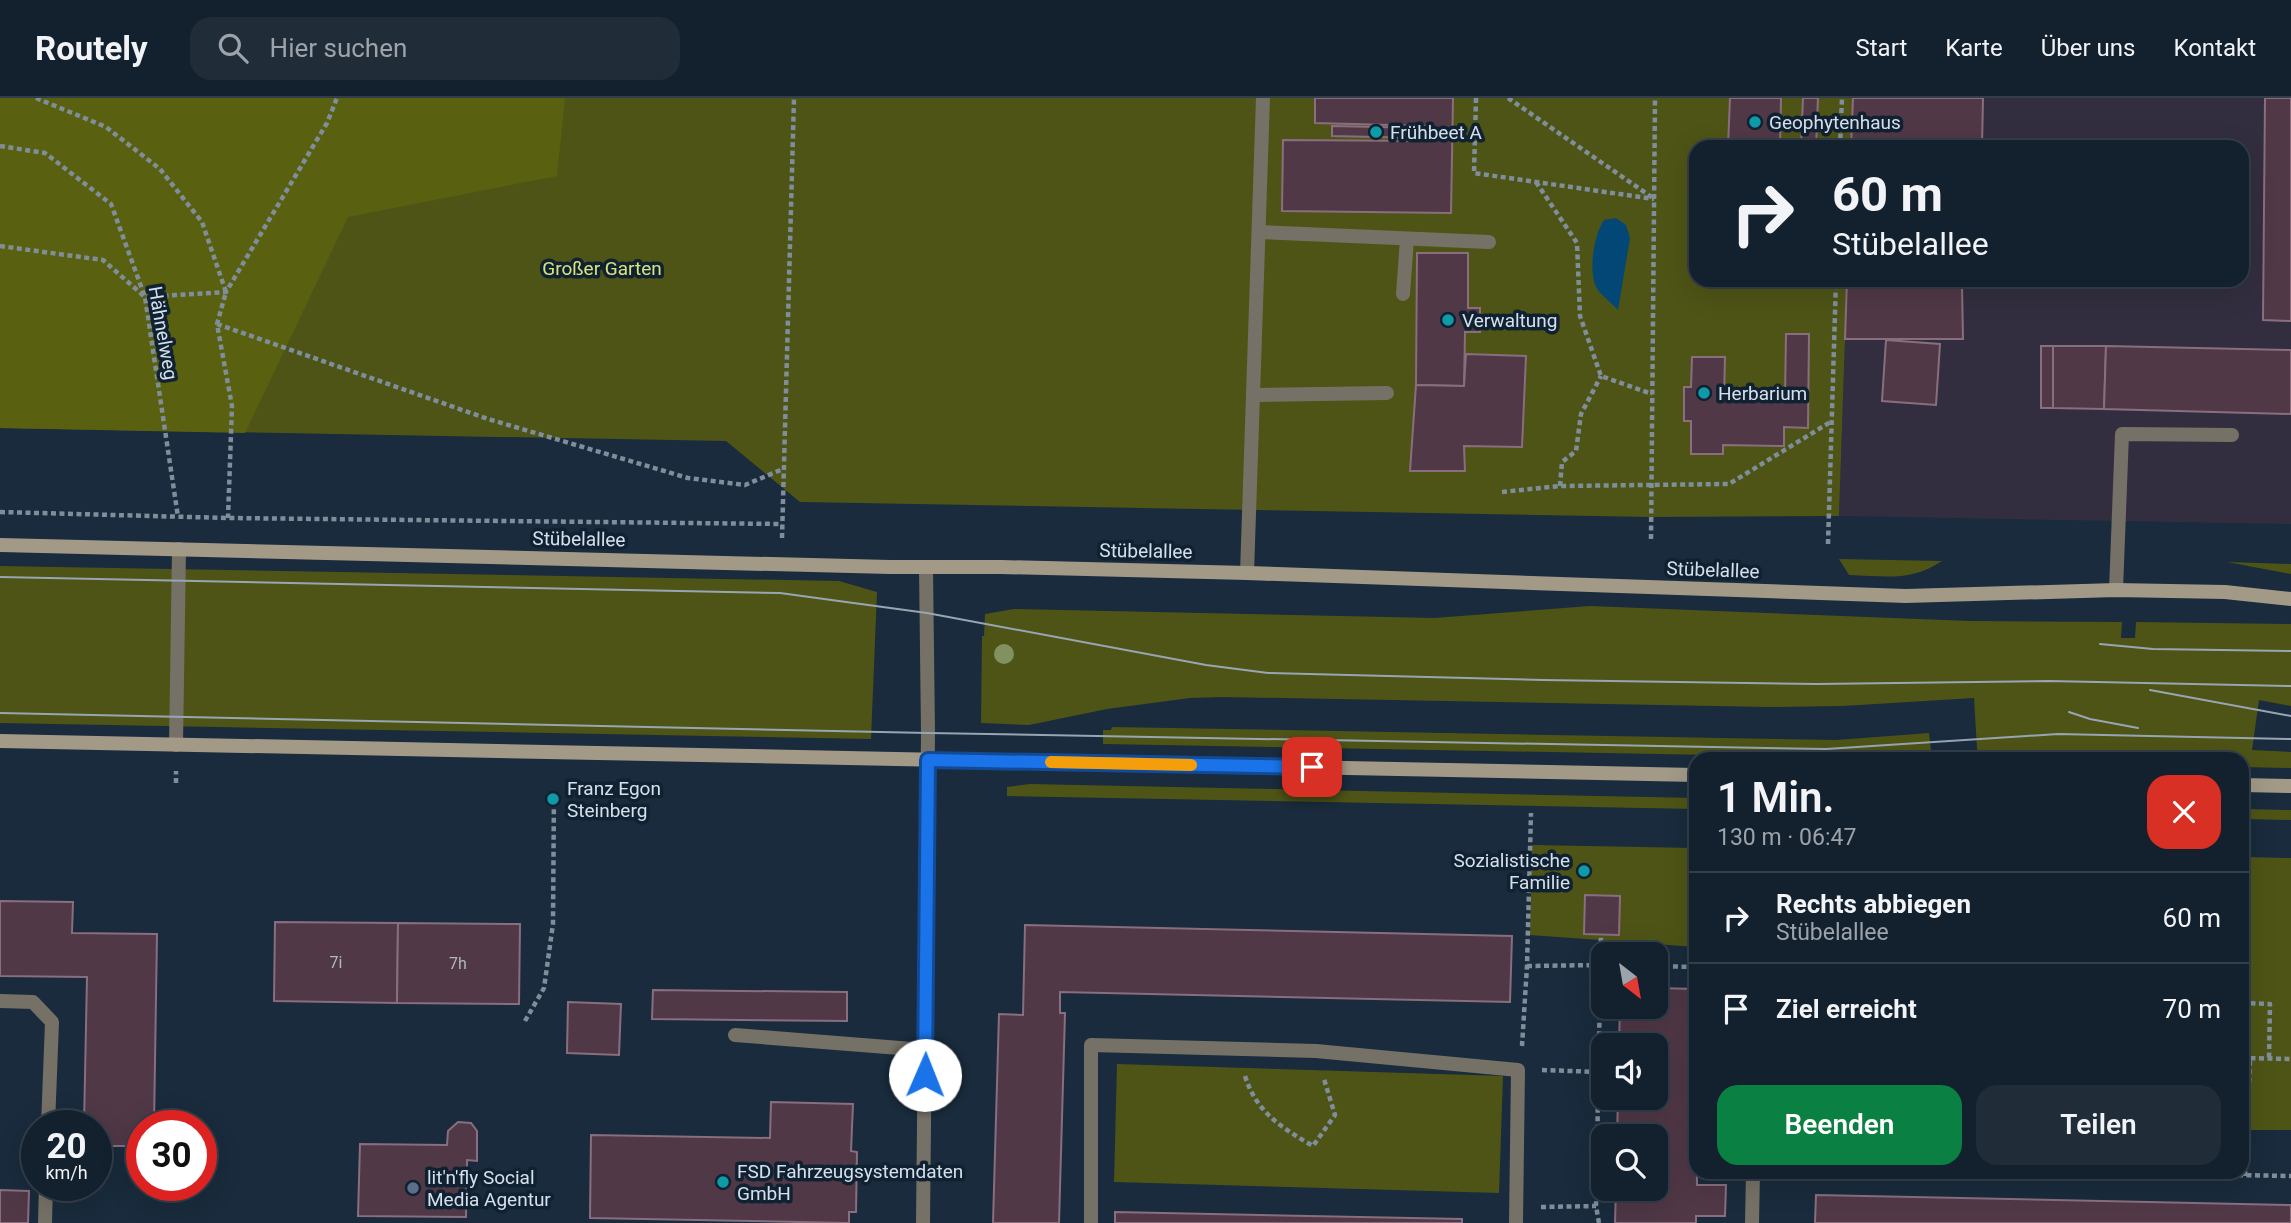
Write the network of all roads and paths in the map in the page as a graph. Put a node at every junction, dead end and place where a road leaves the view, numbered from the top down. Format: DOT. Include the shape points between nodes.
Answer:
graph roads {
  1 [pos="36,98"];
  2 [pos="337,98"];
  3 [pos="794,98"];
  4 [pos="1263,98"];
  5 [pos="1476,98"];
  6 [pos="1508,98"];
  7 [pos="1655,98"];
  8 [pos="1842,98"];
  9 [pos="1840,140"];
  10 [pos="0,146"];
  11 [pos="1536,182"];
  12 [pos="1654,199"];
  13 [pos="1259,232"];
  14 [pos="1407,239"];
  15 [pos="1489,242"];
  16 [pos="0,246"];
  17 [pos="1836,287"];
  18 [pos="226,292"];
  19 [pos="1403,294"];
  20 [pos="145,297"];
  21 [pos="217,324"];
  22 [pos="1601,376"];
  23 [pos="1387,393"];
  24 [pos="1652,394"];
  25 [pos="1254,395"];
  26 [pos="1832,421"];
  27 [pos="2232,435"];
  28 [pos="783,469"];
  29 [pos="1652,484"];
  30 [pos="1560,486"];
  31 [pos="1502,492"];
  32 [pos="0,512"];
  33 [pos="178,516"];
  34 [pos="228,518"];
  35 [pos="1651,539"];
  36 [pos="1828,544"];
  37 [pos="0,545"];
  38 [pos="179,549"];
  39 [pos="926,568"];
  40 [pos="1247,573"];
  41 [pos="2116,590"];
  42 [pos="2291,599"];
  43 [pos="0,741"];
  44 [pos="176,746"];
  45 [pos="928,760"];
  46 [pos="1689,775"];
  47 [pos="2249,785"];
  48 [pos="2291,786"];
  49 [pos="554,790"];
  50 [pos="1531,813"];
  51 [pos="1601,935"];
  52 [pos="1601,942"];
  53 [pos="1591,965"];
  54 [pos="1527,966"];
  55 [pos="1668,966"];
  56 [pos="1689,967"];
  57 [pos="0,1001"];
  58 [pos="2249,1003"];
  59 [pos="525,1021"];
  60 [pos="735,1035"];
  61 [pos="925,1050"];
  62 [pos="1237,1051"];
  63 [pos="1316,1051"];
  64 [pos="2250,1059"];
  65 [pos="2269,1059"];
  66 [pos="2291,1059"];
  67 [pos="1518,1070"];
  68 [pos="1591,1072"];
  69 [pos="2249,1082"];
  70 [pos="49,1110"];
  71 [pos="1598,1110"];
  72 [pos="2249,1176"];
  73 [pos="2291,1176"];
  74 [pos="1753,1179"];
  75 [pos="46,1201"];
  76 [pos="1596,1206"];
  77 [pos="1517,1207"];
  78 [pos="45,1223"];
  79 [pos="923,1223"];
  80 [pos="1091,1223"];
  81 [pos="1516,1223"];
  82 [pos="1599,1223"];
  83 [pos="1752,1223"];
  1 -- 18 [label="path" via="106,127 160,169 202,222"];
  2 -- 18 [label="path" via="327,123"];
  3 -- 28 [label="path"];
  4 -- 13 [label="street"];
  5 -- 11 [label="path" via="1474,173"];
  6 -- 12 [label="path"];
  7 -- 12 [label="path"];
  8 -- 9 [label="path"];
  10 -- 20 [label="path, Hähnelweg" via="45,153 111,204"];
  11 -- 12 [label="path"];
  11 -- 22 [label="path" via="1577,243 1580,316"];
  12 -- 24 [label="path"];
  13 -- 14 [label="street"];
  13 -- 25 [label="street"];
  14 -- 15 [label="street"];
  14 -- 19 [label="street"];
  16 -- 20 [label="path" via="103,260"];
  17 -- 26 [label="path"];
  18 -- 20 [label="path"];
  18 -- 21 [label="path"];
  20 -- 33 [label="path, Hähnelweg"];
  21 -- 28 [label="path" via="488,419 688,478 745,485"];
  21 -- 34 [label="path" via="232,406"];
  22 -- 24 [label="path"];
  22 -- 30 [label="path" via="1581,414 1576,451 1562,461"];
  23 -- 25 [label="street"];
  24 -- 29 [label="path"];
  25 -- 40 [label="street"];
  26 -- 29 [label="path" via="1728,484"];
  26 -- 36 [label="path"];
  27 -- 41 [label="street" via="2122,434"];
  28 -- 34 [label="path" via="782,524"];
  29 -- 30 [label="path"];
  29 -- 35 [label="path"];
  30 -- 31 [label="path"];
  32 -- 33 [label="path"];
  33 -- 34 [label="path"];
  37 -- 38 [label="main road, Stübelallee"];
  38 -- 39 [label="main road, Stübelallee"];
  38 -- 44 [label="street"];
  39 -- 40 [label="main road, Stübelallee"];
  39 -- 45 [label="street"];
  40 -- 41 [label="main road, Stübelallee" via="1906,596"];
  41 -- 42 [label="main road, Stübelallee" via="2225,592"];
  43 -- 44 [label="main road"];
  44 -- 45 [label="main road"];
  45 -- 46 [label="main road"];
  45 -- 61 [label="street"];
  47 -- 48 [label="main road"];
  49 -- 59 [label="path" via="553,924 544,988"];
  50 -- 54 [label="path"];
  51 -- 52 [label="path"];
  53 -- 54 [label="path"];
  54 -- 67 [label="path"];
  55 -- 56 [label="path"];
  57 -- 70 [label="street" via="33,1002 52,1022"];
  58 -- 65 [label="path" via="2270,1004"];
  60 -- 61 [label="street"];
  61 -- 79 [label="street"];
  62 -- 63 [label="street"];
  62 -- 63 [label="path" via="1250,1095 1276,1124 1313,1146 1335,1115"];
  62 -- 80 [label="street" via="1091,1045"];
  63 -- 67 [label="street"];
  64 -- 65 [label="path"];
  64 -- 69 [label="path"];
  65 -- 66 [label="path"];
  67 -- 68 [label="path"];
  67 -- 77 [label="street"];
  71 -- 76 [label="path"];
  72 -- 73 [label="path"];
  74 -- 83 [label="street"];
  75 -- 78 [label="street"];
  76 -- 77 [label="path"];
  76 -- 82 [label="path"];
  77 -- 81 [label="street"];
}
